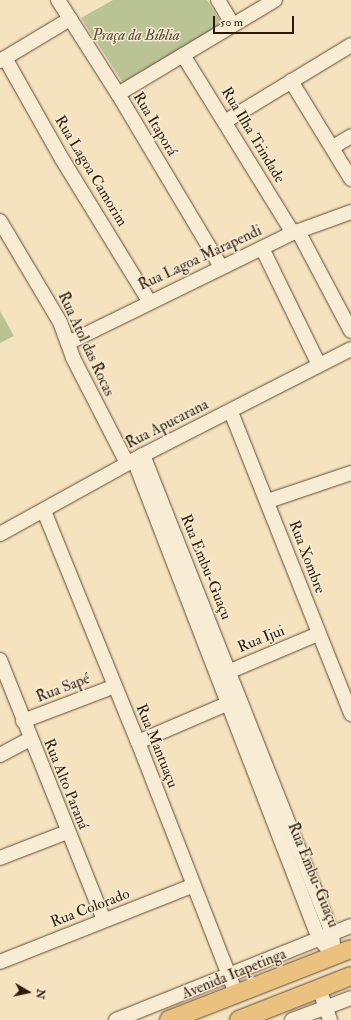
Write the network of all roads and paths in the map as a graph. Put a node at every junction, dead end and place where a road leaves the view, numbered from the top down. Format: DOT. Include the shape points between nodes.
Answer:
graph roads {
  1 [pos="58,0"];
  2 [pos="218,0"];
  3 [pos="275,0"];
  4 [pos="70,19"];
  5 [pos="233,25"];
  6 [pos="351,45"];
  7 [pos="183,55"];
  8 [pos="3,60"];
  9 [pos="292,81"];
  10 [pos="118,94"];
  11 [pos="226,121"];
  12 [pos="351,136"];
  13 [pos="333,147"];
  14 [pos="351,180"];
  15 [pos="351,212"];
  16 [pos="0,221"];
  17 [pos="295,232"];
  18 [pos="262,248"];
  19 [pos="221,267"];
  20 [pos="149,301"];
  21 [pos="351,331"];
  22 [pos="68,342"];
  23 [pos="351,349"];
  24 [pos="319,365"];
  25 [pos="231,412"];
  26 [pos="135,459"];
  27 [pos="351,473"];
  28 [pos="268,501"];
  29 [pos="44,511"];
  30 [pos="0,534"];
  31 [pos="318,634"];
  32 [pos="0,660"];
  33 [pos="223,674"];
  34 [pos="114,686"];
  35 [pos="234,701"];
  36 [pos="351,714"];
  37 [pos="23,721"];
  38 [pos="30,739"];
  39 [pos="138,742"];
  40 [pos="0,755"];
  41 [pos="67,832"];
  42 [pos="0,858"];
  43 [pos="192,886"];
  44 [pos="104,920"];
  45 [pos="351,926"];
  46 [pos="326,936"];
  47 [pos="351,949"];
  48 [pos="334,955"];
  49 [pos="0,962"];
  50 [pos="229,976"];
  51 [pos="347,978"];
  52 [pos="319,988"];
  53 [pos="236,994"];
  54 [pos="351,998"];
  55 [pos="328,1014"];
  56 [pos="116,1020"];
  57 [pos="170,1020"];
  58 [pos="239,1020"];
  59 [pos="292,1020"];
  1 -- 4 [label="street, Rua Itaporá"];
  2 -- 5 [label="street"];
  3 -- 5 [label="street"];
  4 -- 8 [label="street"];
  4 -- 10 [label="street, Rua Itaporá"];
  5 -- 7 [label="street"];
  6 -- 9 [label="street"];
  7 -- 10 [label="street"];
  7 -- 11 [label="street, Rua Ilha Trindade"];
  8 -- 20 [label="street, Rua Lagoa Camorim"];
  9 -- 11 [label="street"];
  9 -- 13 [label="street"];
  10 -- 19 [label="street, Rua Itaporá"];
  11 -- 17 [label="street, Rua Ilha Trindade"];
  12 -- 13 [label="street"];
  13 -- 14 [label="street"];
  15 -- 17 [label="street, Rua Lagoa Marapendi"];
  16 -- 22 [label="street, Rua Atol das Rocas" via="60,322"];
  17 -- 18 [label="street, Rua Lagoa Marapendi"];
  17 -- 21 [label="street, Rua Ilha Trindade"];
  18 -- 19 [label="street, Rua Lagoa Marapendi"];
  18 -- 24 [label="street"];
  19 -- 20 [label="street, Rua Lagoa Marapendi"];
  20 -- 22 [label="street, Rua Lagoa Marapendi"];
  22 -- 26 [label="street, Rua Atol das Rocas" via="93,398"];
  23 -- 24 [label="street, Rua Apucarana"];
  24 -- 25 [label="street, Rua Apucarana"];
  25 -- 26 [label="street, Rua Apucarana"];
  25 -- 28 [label="street, Rua Xombre"];
  26 -- 29 [label="street, Rua Apucarana"];
  26 -- 33 [label="street, Rua Embu-Guaçu"];
  27 -- 28 [label="street"];
  28 -- 31 [label="street, Rua Xombre"];
  29 -- 30 [label="street, Rua Apucarana"];
  29 -- 34 [label="street, Rua Mantuaçu"];
  31 -- 33 [label="street, Rua Ijui"];
  31 -- 36 [label="street, Rua Xombre"];
  32 -- 37 [label="street, Rua Alto Paraná"];
  33 -- 35 [label="street, Rua Embu-Guaçu"];
  34 -- 37 [label="street, Rua Sapé"];
  34 -- 39 [label="street, Rua Mantuaçu"];
  35 -- 39 [label="street"];
  35 -- 46 [label="street, Rua Embu-Guaçu"];
  37 -- 38 [label="street, Rua Alto Paraná"];
  38 -- 40 [label="street"];
  38 -- 41 [label="street, Rua Alto Paraná"];
  39 -- 43 [label="street, Rua Mantuaçu"];
  41 -- 42 [label="street"];
  41 -- 44 [label="street, Rua Alto Paraná"];
  43 -- 44 [label="street, Rua Colorado"];
  43 -- 50 [label="street, Rua Mantuaçu"];
  44 -- 49 [label="street, Rua Colorado"];
  45 -- 46 [label="street, Avenida Itapetinga"];
  46 -- 48 [label="street, Rua Embu-Guaçu"];
  46 -- 50 [label="street, Avenida Itapetinga"];
  47 -- 48 [label="main road, Avenida Itapetinga"];
  48 -- 51 [label="main road"];
  48 -- 53 [label="main road, Avenida Itapetinga"];
  50 -- 53 [label="street, Rua Mantuaçu"];
  50 -- 56 [label="street, Avenida Itapetinga"];
  51 -- 52 [label="main road"];
  52 -- 55 [label="street"];
  52 -- 58 [label="main road"];
  53 -- 57 [label="main road, Avenida Itapetinga"];
  54 -- 55 [label="street"];
  55 -- 59 [label="street"];
}
